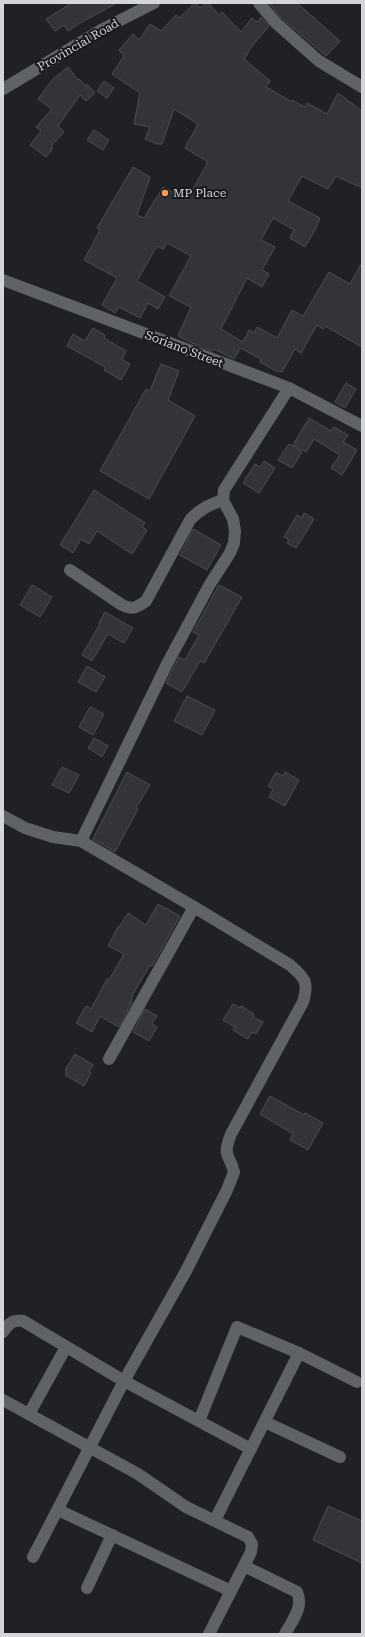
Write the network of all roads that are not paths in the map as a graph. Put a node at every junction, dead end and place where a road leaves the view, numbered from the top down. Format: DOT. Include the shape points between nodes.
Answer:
graph roads {
  1 [pos="154,3"];
  2 [pos="259,3"];
  3 [pos="362,87"];
  4 [pos="3,89"];
  5 [pos="3,280"];
  6 [pos="289,388"];
  7 [pos="362,426"];
  8 [pos="223,500"];
  9 [pos="70,570"];
  10 [pos="3,816"];
  11 [pos="82,841"];
  12 [pos="194,908"];
  13 [pos="109,1059"];
  14 [pos="3,1332"];
  15 [pos="66,1347"];
  16 [pos="299,1353"];
  17 [pos="124,1381"];
  18 [pos="357,1382"];
  19 [pos="3,1400"];
  20 [pos="29,1414"];
  21 [pos="199,1421"];
  22 [pos="264,1422"];
  23 [pos="90,1447"];
  24 [pos="251,1449"];
  25 [pos="340,1458"];
  26 [pos="58,1510"];
  27 [pos="215,1520"];
  28 [pos="112,1535"];
  29 [pos="33,1557"];
  30 [pos="244,1566"];
  31 [pos="87,1588"];
  32 [pos="231,1591"];
  33 [pos="209,1634"];
  34 [pos="285,1634"];
  1 -- 4 [label="street, Provincial Road" via="103,29"];
  2 -- 3 [label="street" via="276,23 319,61"];
  5 -- 6 [label="street, Soriano Street"];
  6 -- 7 [label="street, Soriano Street"];
  6 -- 8 [label="street" via="231,477 224,490"];
  8 -- 9 [label="street" via="206,506 190,520 146,601 137,608 122,605"];
  8 -- 11 [label="street" via="233,519 235,531 230,553 166,664"];
  10 -- 11 [label="street" via="25,828"];
  11 -- 12 [label="street"];
  12 -- 13 [label="street"];
  12 -- 17 [label="street" via="290,965 306,981 306,992 303,1002 231,1134 226,1155 234,1172 227,1190 186,1271"];
  14 -- 15 [label="street" via="10,1322 23,1321"];
  15 -- 17 [label="street"];
  15 -- 20 [label="street"];
  16 -- 18 [label="street"];
  16 -- 21 [label="street" via="237,1327"];
  16 -- 22 [label="street"];
  17 -- 21 [label="street"];
  17 -- 23 [label="street"];
  19 -- 20 [label="street"];
  20 -- 23 [label="street"];
  21 -- 24 [label="street"];
  22 -- 24 [label="street"];
  22 -- 25 [label="street"];
  23 -- 26 [label="street"];
  23 -- 27 [label="street" via="138,1474 186,1507"];
  24 -- 27 [label="street"];
  26 -- 28 [label="street"];
  26 -- 29 [label="street"];
  27 -- 30 [label="street" via="248,1537 252,1544 251,1552"];
  28 -- 31 [label="street"];
  28 -- 32 [label="street"];
  30 -- 32 [label="street"];
  30 -- 34 [label="street" via="297,1592 301,1600 299,1608"];
  32 -- 33 [label="street"];
}
